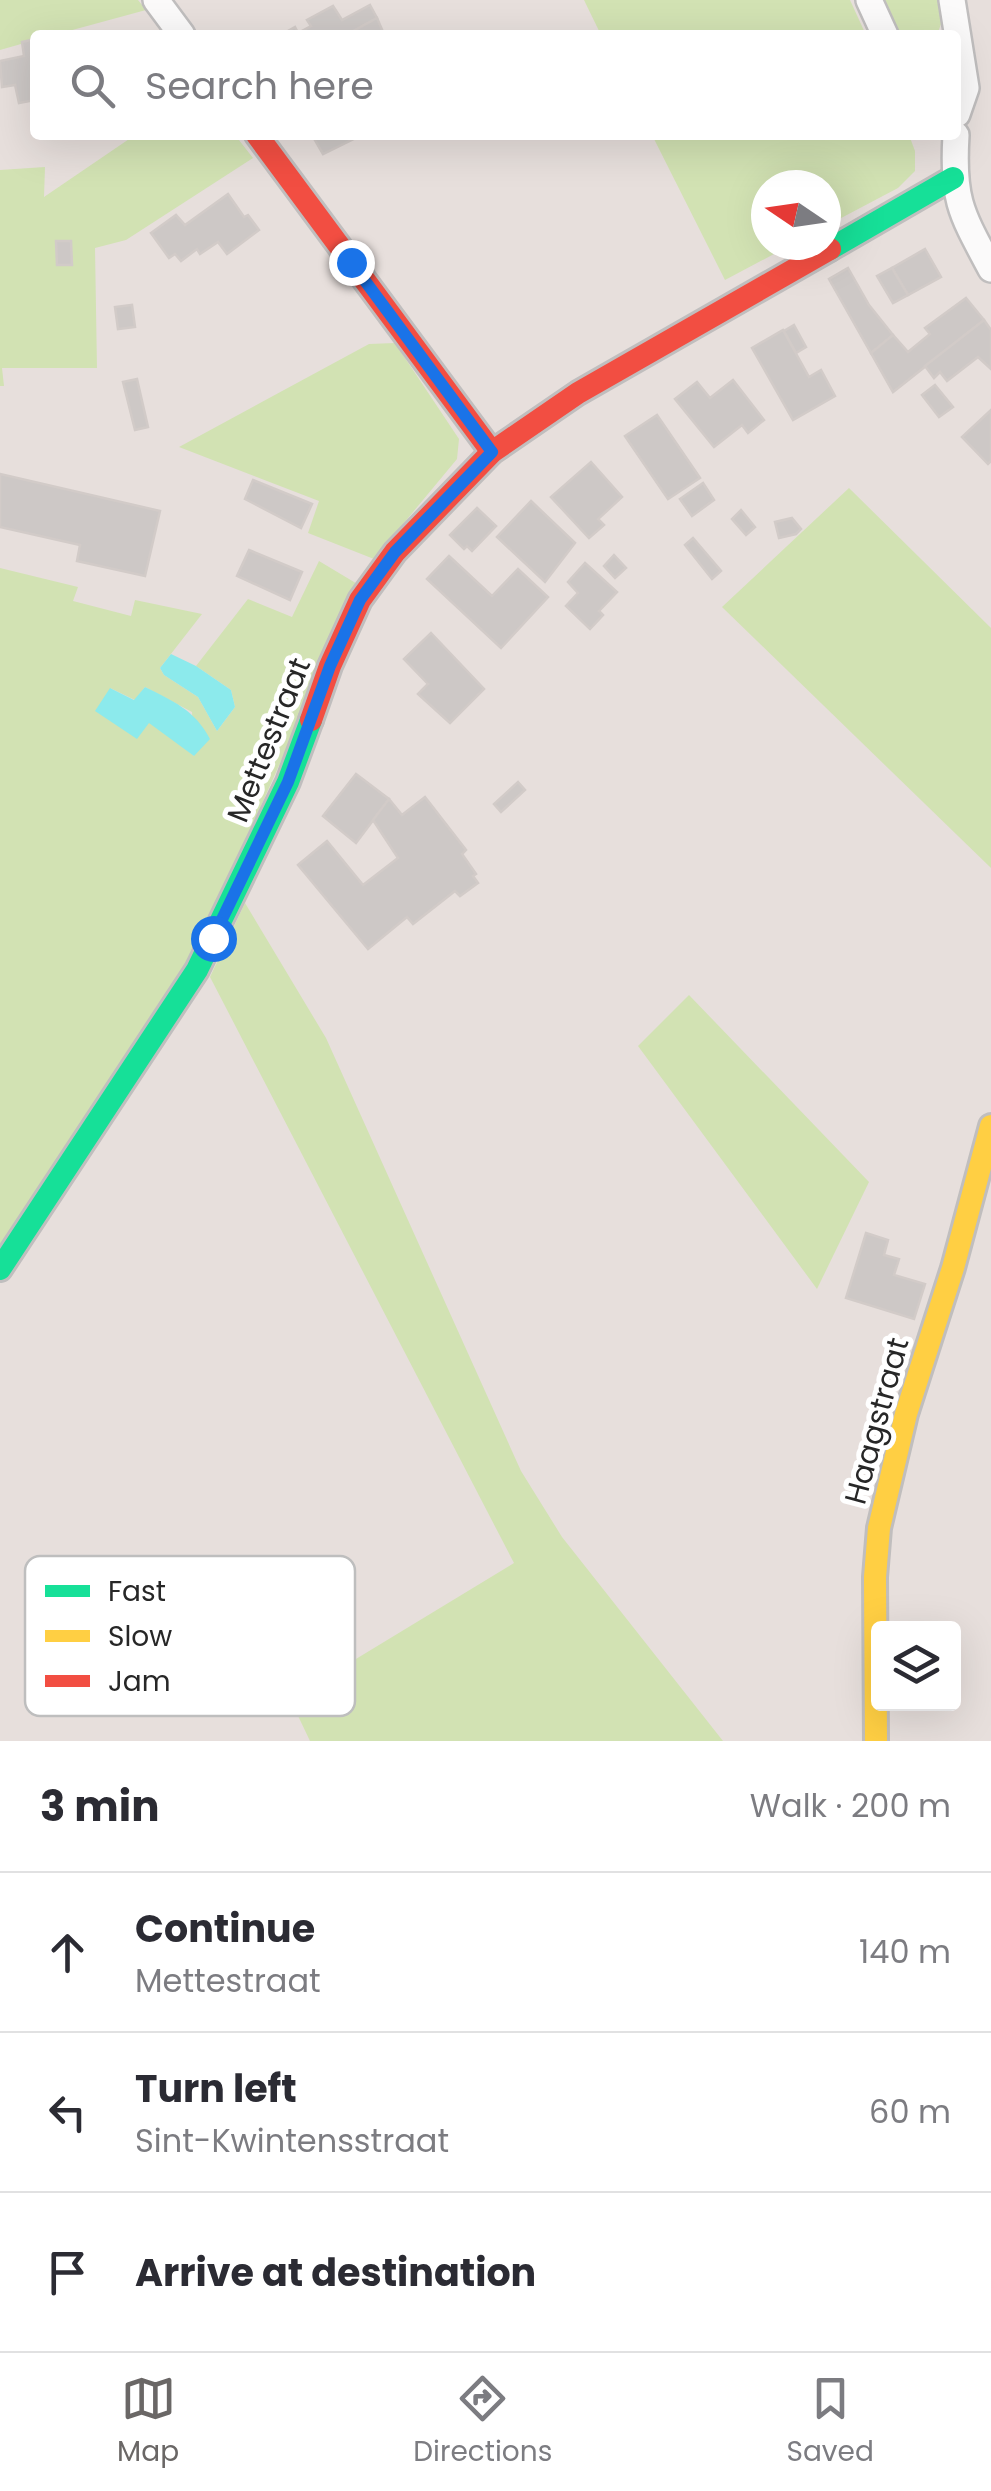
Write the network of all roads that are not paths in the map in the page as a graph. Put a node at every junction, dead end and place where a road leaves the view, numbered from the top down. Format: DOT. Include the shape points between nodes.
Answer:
graph roads {
  1 [pos="156,0"];
  2 [pos="869,0"];
  3 [pos="952,0"];
  4 [pos="178,30"];
  5 [pos="883,30"];
  6 [pos="957,30"];
  7 [pos="961,57"];
  8 [pos="961,102"];
  9 [pos="261,140"];
  10 [pos="956,140"];
  11 [pos="953,178"];
  12 [pos="991,269"];
  13 [pos="492,452"];
  14 [pos="991,1126"];
  15 [pos="0,1269"];
  16 [pos="876,1741"];
  1 -- 4 [label="street"];
  2 -- 5 [label="street"];
  3 -- 6 [label="street"];
  7 -- 8 [label="street"];
  9 -- 13 [label="street"];
  10 -- 11 [label="street"];
  11 -- 12 [label="street" via="960,210"];
  11 -- 13 [label="street, Mettestraat" via="578,393"];
  13 -- 15 [label="street, Mettestraat" via="395,552 360,600 288,782 197,970"];
  14 -- 16 [label="street, Haagstraat" via="879,1528"];
}
